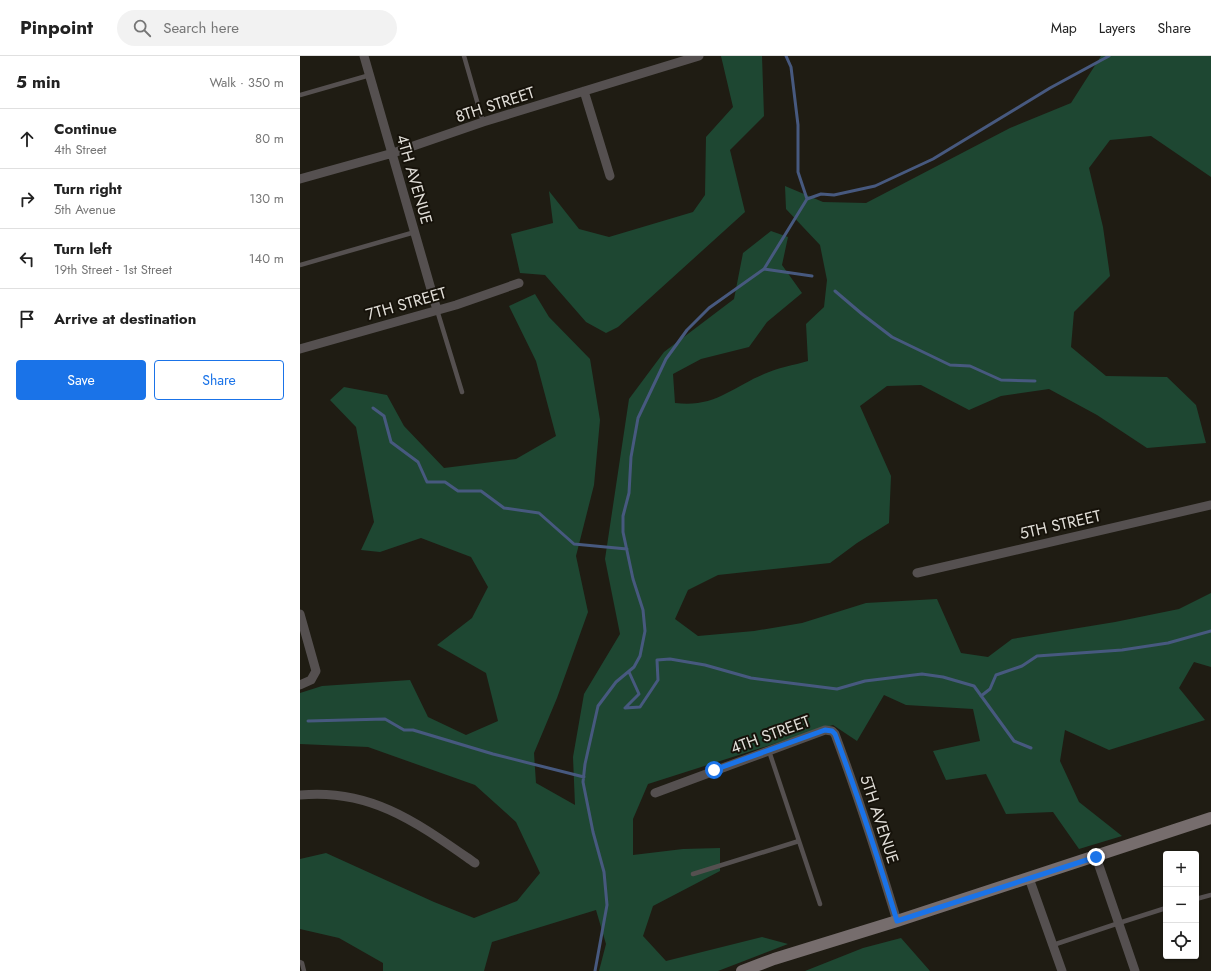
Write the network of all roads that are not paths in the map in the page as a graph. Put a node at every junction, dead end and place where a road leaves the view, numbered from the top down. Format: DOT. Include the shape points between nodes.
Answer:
graph roads {
  1 [pos="364,56"];
  2 [pos="464,56"];
  3 [pos="699,56"];
  4 [pos="370,75"];
  5 [pos="584,92"];
  6 [pos="300,95"];
  7 [pos="483,122"];
  8 [pos="393,153"];
  9 [pos="610,176"];
  10 [pos="300,179"];
  11 [pos="415,232"];
  12 [pos="300,265"];
  13 [pos="519,283"];
  14 [pos="437,310"];
  15 [pos="300,349"];
  16 [pos="462,392"];
  17 [pos="1211,505"];
  18 [pos="917,573"];
  19 [pos="300,614"];
  20 [pos="300,685"];
  21 [pos="829,730"];
  22 [pos="769,751"];
  23 [pos="655,793"];
  24 [pos="300,795"];
  25 [pos="1211,818"];
  26 [pos="799,841"];
  27 [pos="1096,857"];
  28 [pos="475,863"];
  29 [pos="693,874"];
  30 [pos="1029,878"];
  31 [pos="1211,895"];
  32 [pos="1199,899"];
  33 [pos="820,904"];
  34 [pos="1163,909"];
  35 [pos="897,921"];
  36 [pos="1118,922"];
  37 [pos="1053,945"];
  38 [pos="300,962"];
  39 [pos="304,971"];
  40 [pos="742,971"];
  41 [pos="1062,971"];
  42 [pos="1135,971"];
  1 -- 4 [label="street, 4TH AVENUE"];
  2 -- 7 [label="lane"];
  3 -- 5 [label="street, 8TH STREET"];
  4 -- 6 [label="lane"];
  4 -- 8 [label="street, 4TH AVENUE"];
  5 -- 7 [label="street, 8TH STREET"];
  5 -- 9 [label="street"];
  7 -- 8 [label="street, 8TH STREET"];
  8 -- 10 [label="street, 8TH STREET"];
  8 -- 11 [label="street, 4TH AVENUE"];
  11 -- 12 [label="lane"];
  11 -- 14 [label="street, 4TH AVENUE"];
  13 -- 14 [label="street, 7TH STREET"];
  14 -- 15 [label="street, 7TH STREET"];
  14 -- 16 [label="lane"];
  17 -- 18 [label="street, 5TH STREET"];
  19 -- 20 [label="street" via="316,671 314,676"];
  21 -- 22 [label="street, 4TH STREET"];
  21 -- 35 [label="street, 5TH AVENUE" via="835,734 845,761"];
  22 -- 23 [label="street, 4TH STREET"];
  22 -- 26 [label="lane"];
  24 -- 28 [label="street" via="354,798 378,805 424,827"];
  25 -- 27 [label="main road"];
  26 -- 29 [label="lane"];
  26 -- 33 [label="lane"];
  27 -- 30 [label="main road"];
  27 -- 36 [label="street"];
  30 -- 35 [label="main road"];
  30 -- 37 [label="street"];
  31 -- 32 [label="lane"];
  34 -- 36 [label="lane"];
  35 -- 40 [label="main road" via="806,948"];
  36 -- 37 [label="lane"];
  36 -- 42 [label="street"];
  37 -- 41 [label="street"];
  38 -- 39 [label="lane"];
}
